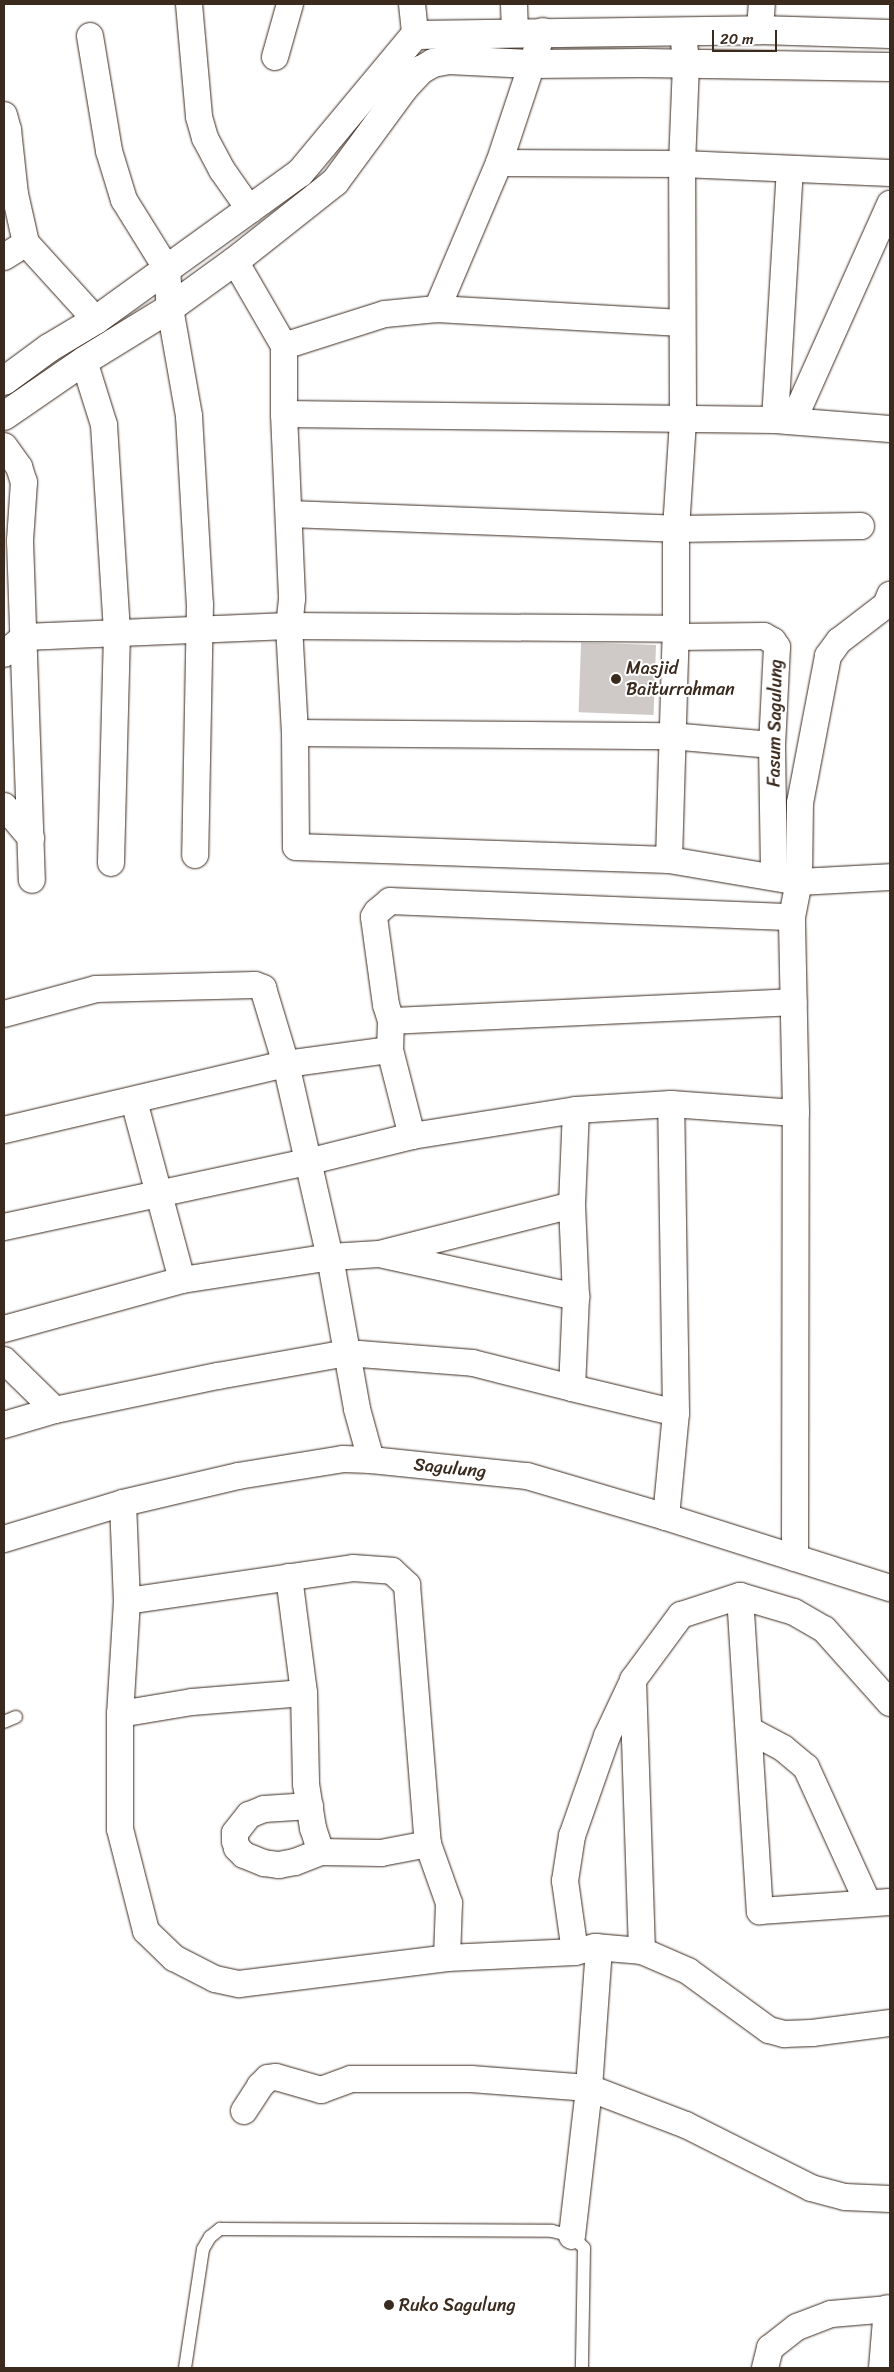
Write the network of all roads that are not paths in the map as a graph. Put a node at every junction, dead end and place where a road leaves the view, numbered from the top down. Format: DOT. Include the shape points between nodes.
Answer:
graph roads {
  1 [pos="189,4"];
  2 [pos="290,4"];
  3 [pos="412,4"];
  4 [pos="514,4"];
  5 [pos="761,17"];
  6 [pos="514,32"];
  7 [pos="543,32"];
  8 [pos="683,32"];
  9 [pos="484,33"];
  10 [pos="890,34"];
  11 [pos="415,35"];
  12 [pos="90,36"];
  13 [pos="275,57"];
  14 [pos="485,62"];
  15 [pos="530,64"];
  16 [pos="686,64"];
  17 [pos="890,67"];
  18 [pos="5,126"];
  19 [pos="499,164"];
  20 [pos="682,164"];
  21 [pos="790,170"];
  22 [pos="890,174"];
  23 [pos="890,204"];
  24 [pos="250,210"];
  25 [pos="26,243"];
  26 [pos="4,257"];
  27 [pos="235,261"];
  28 [pos="167,269"];
  29 [pos="170,308"];
  30 [pos="437,309"];
  31 [pos="96,320"];
  32 [pos="682,322"];
  33 [pos="284,346"];
  34 [pos="84,361"];
  35 [pos="4,381"];
  36 [pos="284,414"];
  37 [pos="4,416"];
  38 [pos="683,420"];
  39 [pos="784,421"];
  40 [pos="890,430"];
  41 [pos="4,446"];
  42 [pos="289,514"];
  43 [pos="861,526"];
  44 [pos="676,529"];
  45 [pos="12,547"];
  46 [pos="890,595"];
  47 [pos="289,626"];
  48 [pos="200,629"];
  49 [pos="117,633"];
  50 [pos="675,633"];
  51 [pos="24,637"];
  52 [pos="4,654"];
  53 [pos="295,733"];
  54 [pos="671,736"];
  55 [pos="772,745"];
  56 [pos="4,806"];
  57 [pos="31,838"];
  58 [pos="195,855"];
  59 [pos="669,860"];
  60 [pos="111,863"];
  61 [pos="774,876"];
  62 [pos="890,878"];
  63 [pos="32,880"];
  64 [pos="799,882"];
  65 [pos="792,917"];
  66 [pos="794,1002"];
  67 [pos="4,1014"];
  68 [pos="391,1021"];
  69 [pos="390,1050"];
  70 [pos="286,1064"];
  71 [pos="134,1101"];
  72 [pos="670,1104"];
  73 [pos="576,1110"];
  74 [pos="796,1113"];
  75 [pos="4,1130"];
  76 [pos="412,1136"];
  77 [pos="307,1162"];
  78 [pos="160,1194"];
  79 [pos="572,1205"];
  80 [pos="4,1227"];
  81 [pos="379,1254"];
  82 [pos="330,1257"];
  83 [pos="182,1280"];
  84 [pos="576,1297"];
  85 [pos="4,1329"];
  86 [pos="347,1354"];
  87 [pos="4,1360"];
  88 [pos="572,1388"];
  89 [pos="55,1410"];
  90 [pos="676,1414"];
  91 [pos="4,1425"];
  92 [pos="371,1460"];
  93 [pos="123,1503"];
  94 [pos="666,1516"];
  95 [pos="4,1539"];
  96 [pos="795,1558"];
  97 [pos="289,1577"];
  98 [pos="890,1588"];
  99 [pos="740,1596"];
  100 [pos="127,1601"];
  101 [pos="633,1680"];
  102 [pos="304,1693"];
  103 [pos="890,1703"];
  104 [pos="120,1714"];
  105 [pos="16,1717"];
  106 [pos="4,1722"];
  107 [pos="749,1730"];
  108 [pos="310,1806"];
  109 [pos="428,1844"];
  110 [pos="321,1852"];
  111 [pos="879,1903"];
  112 [pos="587,1950"];
  113 [pos="642,1951"];
  114 [pos="447,1958"];
  115 [pos="890,2023"];
  116 [pos="589,2088"];
  117 [pos="244,2111"];
  118 [pos="890,2199"];
  119 [pos="572,2236"];
  120 [pos="889,2308"];
  121 [pos="185,2368"];
  122 [pos="582,2368"];
  123 [pos="764,2368"];
  124 [pos="882,2368"];
  1 -- 24 [label="street" via="199,117 205,138 222,170"];
  2 -- 13 [label="street"];
  3 -- 11 [label="street"];
  4 -- 6 [label="street"];
  5 -- 8 [label="street"];
  5 -- 10 [label="street"];
  6 -- 7 [label="street"];
  6 -- 9 [label="street"];
  7 -- 8 [label="street"];
  7 -- 15 [label="street"];
  8 -- 16 [label="street"];
  9 -- 11 [label="street"];
  9 -- 14 [label="street"];
  11 -- 24 [label="street" via="300,173"];
  12 -- 28 [label="street" via="109,151 124,200"];
  14 -- 15 [label="street"];
  14 -- 27 [label="street" via="450,60 421,70 404,88 335,182"];
  15 -- 16 [label="street"];
  15 -- 19 [label="street"];
  16 -- 17 [label="street"];
  16 -- 20 [label="street"];
  18 -- 25 [label="street"];
  19 -- 20 [label="street"];
  19 -- 30 [label="street"];
  20 -- 21 [label="street"];
  20 -- 32 [label="street"];
  21 -- 22 [label="street"];
  21 -- 39 [label="street"];
  23 -- 39 [label="street"];
  24 -- 28 [label="street"];
  25 -- 26 [label="street"];
  25 -- 31 [label="street"];
  27 -- 29 [label="street"];
  27 -- 33 [label="street"];
  28 -- 29 [label="street"];
  28 -- 31 [label="street"];
  29 -- 34 [label="street"];
  29 -- 48 [label="street" via="189,416"];
  30 -- 32 [label="street"];
  30 -- 33 [label="street" via="385,314"];
  31 -- 35 [label="street" via="49,348"];
  32 -- 38 [label="street"];
  33 -- 36 [label="street"];
  34 -- 37 [label="street"];
  34 -- 49 [label="street" via="104,425"];
  36 -- 38 [label="street"];
  36 -- 42 [label="street"];
  38 -- 39 [label="street"];
  38 -- 44 [label="street"];
  39 -- 40 [label="street"];
  41 -- 45 [label="street" via="19,467 24,482"];
  42 -- 44 [label="street"];
  42 -- 47 [label="street" via="292,599"];
  43 -- 44 [label="street"];
  44 -- 50 [label="street"];
  45 -- 51 [label="street"];
  46 -- 64 [label="street" via="886,605 839,641 828,656 800,803"];
  47 -- 48 [label="street, Fasum Sagulung"];
  47 -- 50 [label="street, Fasum Sagulung"];
  47 -- 53 [label="street"];
  48 -- 49 [label="street, Fasum Sagulung"];
  48 -- 58 [label="street"];
  49 -- 51 [label="street, Fasum Sagulung"];
  49 -- 60 [label="street"];
  50 -- 54 [label="street"];
  50 -- 55 [label="street, Fasum Sagulung" via="764,636 773,641 777,647"];
  51 -- 52 [label="street"];
  51 -- 57 [label="street"];
  53 -- 54 [label="street"];
  53 -- 59 [label="street" via="296,847"];
  54 -- 55 [label="street"];
  54 -- 59 [label="street"];
  55 -- 61 [label="street, Fasum Sagulung"];
  56 -- 57 [label="street"];
  57 -- 63 [label="street"];
  59 -- 61 [label="street"];
  61 -- 64 [label="street"];
  62 -- 64 [label="street"];
  64 -- 65 [label="street"];
  65 -- 66 [label="street"];
  65 -- 68 [label="street" via="390,902 376,912 374,918"];
  66 -- 68 [label="street"];
  66 -- 74 [label="street"];
  67 -- 70 [label="street" via="96,989 255,984 263,988"];
  68 -- 69 [label="street"];
  69 -- 70 [label="street"];
  69 -- 76 [label="street"];
  70 -- 71 [label="street"];
  70 -- 77 [label="street"];
  71 -- 75 [label="street"];
  71 -- 78 [label="street"];
  72 -- 73 [label="street"];
  72 -- 74 [label="street"];
  72 -- 90 [label="street"];
  73 -- 76 [label="street"];
  73 -- 79 [label="street"];
  74 -- 96 [label="street"];
  76 -- 77 [label="street"];
  77 -- 78 [label="street"];
  77 -- 82 [label="street"];
  78 -- 80 [label="street"];
  78 -- 83 [label="street"];
  79 -- 81 [label="street"];
  79 -- 84 [label="street"];
  81 -- 82 [label="street"];
  81 -- 84 [label="street"];
  82 -- 83 [label="street"];
  82 -- 86 [label="street"];
  83 -- 85 [label="street"];
  84 -- 88 [label="street"];
  86 -- 88 [label="street" via="473,1362"];
  86 -- 89 [label="street" via="218,1376"];
  86 -- 92 [label="street"];
  87 -- 89 [label="street"];
  88 -- 90 [label="street"];
  89 -- 91 [label="street"];
  90 -- 94 [label="street"];
  92 -- 93 [label="street, Sagulung" via="344,1459 238,1476"];
  92 -- 94 [label="street, Sagulung" via="527,1476"];
  93 -- 95 [label="street, Sagulung"];
  93 -- 100 [label="street"];
  94 -- 96 [label="street, Sagulung"];
  96 -- 98 [label="street, Sagulung"];
  97 -- 100 [label="street"];
  97 -- 102 [label="street"];
  97 -- 109 [label="street" via="353,1568 392,1571 407,1585"];
  99 -- 101 [label="street" via="682,1615"];
  99 -- 103 [label="street" via="794,1612 824,1629"];
  99 -- 107 [label="street"];
  100 -- 104 [label="street"];
  101 -- 112 [label="street" via="607,1736 572,1836 566,1881"];
  101 -- 113 [label="street"];
  102 -- 104 [label="street" via="192,1702"];
  102 -- 108 [label="street" via="306,1784"];
  104 -- 114 [label="street" via="120,1829 146,1931 174,1958 215,1979 239,1984"];
  105 -- 106 [label="lane"];
  107 -- 111 [label="street" via="783,1748 806,1767"];
  107 -- 111 [label="street" via="760,1911"];
  108 -- 110 [label="street"];
  108 -- 110 [label="street" via="264,1808 250,1815 235,1833 235,1841 244,1855 264,1863 295,1862"];
  109 -- 110 [label="street" via="381,1853"];
  109 -- 114 [label="street" via="449,1903"];
  112 -- 113 [label="street"];
  112 -- 114 [label="street"];
  112 -- 116 [label="street"];
  113 -- 115 [label="street" via="688,1971 769,2030 784,2034 812,2033"];
  116 -- 117 [label="street" via="470,2079 350,2079 321,2090 276,2077 268,2078 260,2086"];
  116 -- 118 [label="street" via="686,2125 811,2188 845,2198"];
  116 -- 119 [label="street"];
  119 -- 121 [label="lane" via="552,2231 220,2229 203,2249"];
  119 -- 122 [label="lane" via="584,2248"];
  120 -- 123 [label="street" via="831,2314 797,2327 770,2348"];
  120 -- 124 [label="street"];
}
